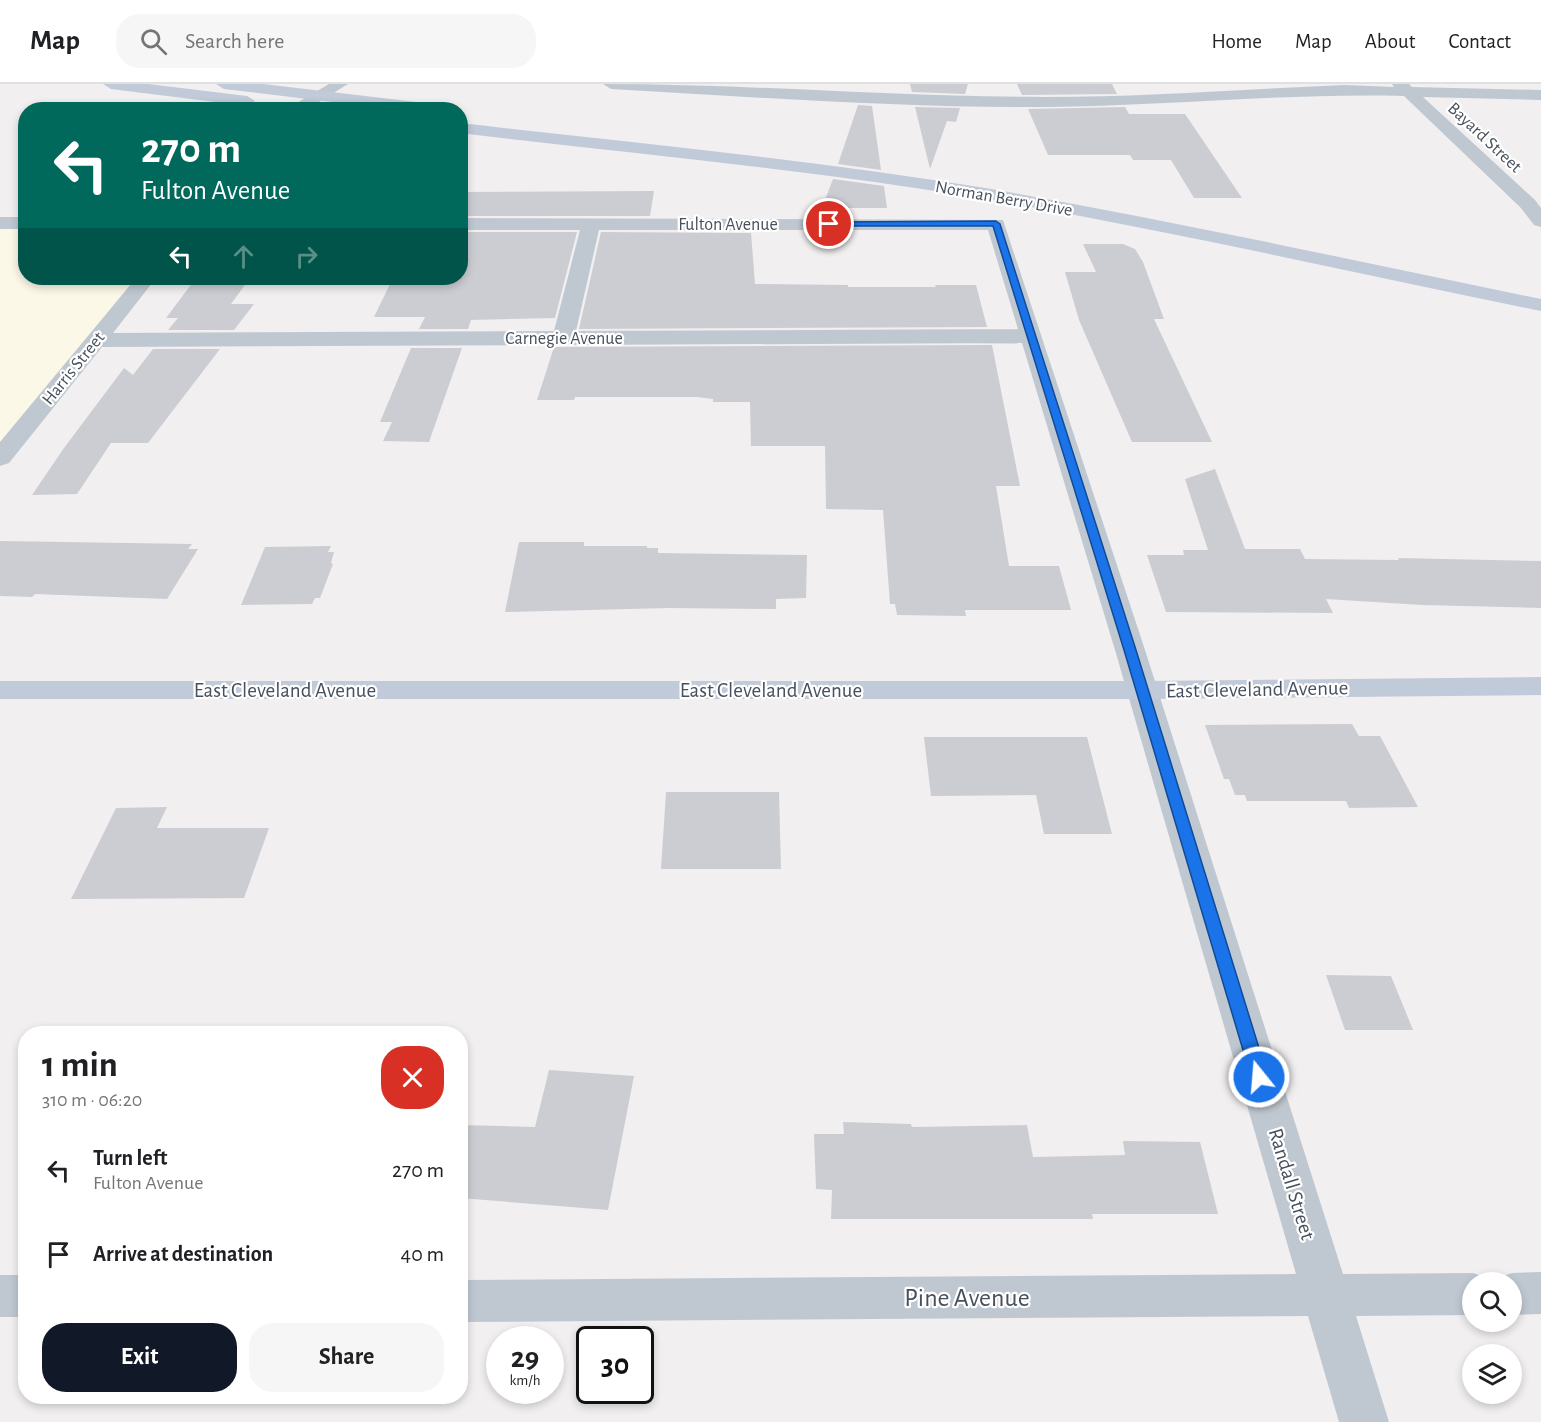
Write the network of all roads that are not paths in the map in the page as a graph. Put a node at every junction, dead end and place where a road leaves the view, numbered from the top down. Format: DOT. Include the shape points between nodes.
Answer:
graph roads {
  1 [pos="111,84"];
  2 [pos="224,84"];
  3 [pos="340,84"];
  4 [pos="611,84"];
  5 [pos="982,84"];
  6 [pos="1404,87"];
  7 [pos="1541,95"];
  8 [pos="989,101"];
  9 [pos="270,102"];
  10 [pos="290,102"];
  11 [pos="311,102"];
  12 [pos="525,119"];
  13 [pos="468,129"];
  14 [pos="1091,195"];
  15 [pos="1541,221"];
  16 [pos="0,223"];
  17 [pos="18,224"];
  18 [pos="468,224"];
  19 [pos="591,224"];
  20 [pos="996,224"];
  21 [pos="140,285"];
  22 [pos="1541,305"];
  23 [pos="1032,336"];
  24 [pos="563,338"];
  25 [pos="96,340"];
  26 [pos="0,458"];
  27 [pos="1541,686"];
  28 [pos="0,690"];
  29 [pos="1142,690"];
  30 [pos="1541,1293"];
  31 [pos="1326,1294"];
  32 [pos="1462,1294"];
  33 [pos="1522,1294"];
  34 [pos="0,1296"];
  35 [pos="18,1296"];
  36 [pos="468,1301"];
  37 [pos="1364,1422"];
  1 -- 9 [label="main road"];
  2 -- 10 [label="main road"];
  3 -- 11 [label="street"];
  4 -- 8 [label="street" via="846,98"];
  5 -- 8 [label="street"];
  6 -- 7 [label="street"];
  6 -- 8 [label="street" via="1116,100"];
  6 -- 15 [label="street, Bayard Street" via="1528,204"];
  12 -- 14 [label="main road, Norman Berry Drive" via="780,148"];
  13 -- 22 [label="main road, Norman Berry Drive" via="801,167 988,194"];
  16 -- 17 [label="street"];
  18 -- 19 [label="street, Fulton Avenue"];
  19 -- 20 [label="street, Fulton Avenue"];
  19 -- 24 [label="street"];
  20 -- 23 [label="street, Randall Street"];
  21 -- 25 [label="street, Harris Street"];
  23 -- 24 [label="street, Carnegie Avenue"];
  23 -- 29 [label="street, Randall Street"];
  24 -- 25 [label="street, Carnegie Avenue"];
  25 -- 26 [label="street, Harris Street"];
  27 -- 29 [label="main road, East Cleveland Avenue"];
  28 -- 29 [label="main road, East Cleveland Avenue"];
  29 -- 31 [label="street, Randall Street"];
  30 -- 33 [label="street"];
  31 -- 32 [label="street, Pine Avenue"];
  31 -- 36 [label="street, Pine Avenue"];
  31 -- 37 [label="street, Randall Street"];
  34 -- 35 [label="street"];
}
